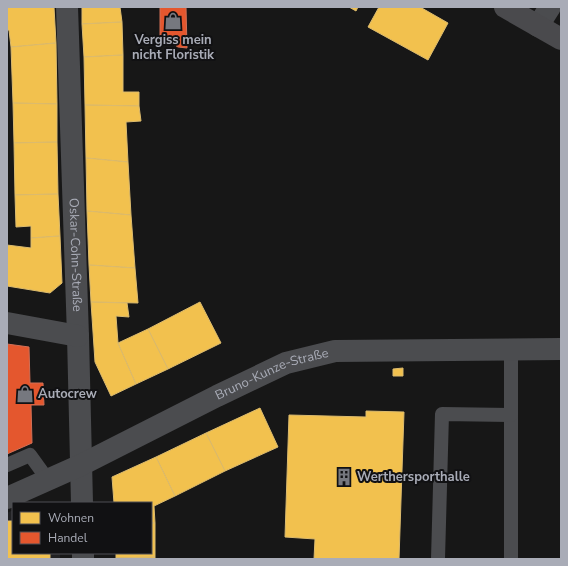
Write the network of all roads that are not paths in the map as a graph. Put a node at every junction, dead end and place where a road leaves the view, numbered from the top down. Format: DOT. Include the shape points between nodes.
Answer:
graph roads {
  1 [pos="67,7"];
  2 [pos="505,7"];
  3 [pos="550,7"];
  4 [pos="538,26"];
  5 [pos="561,39"];
  6 [pos="7,323"];
  7 [pos="78,336"];
  8 [pos="561,349"];
  9 [pos="511,350"];
  10 [pos="510,415"];
  11 [pos="7,465"];
  12 [pos="81,465"];
  13 [pos="44,482"];
  14 [pos="7,498"];
  15 [pos="82,502"];
  16 [pos="438,559"];
  17 [pos="511,559"];
  1 -- 7 [label="street, Oskar-Cohn-Straße"];
  2 -- 4 [label="main road"];
  3 -- 4 [label="street"];
  4 -- 5 [label="main road"];
  6 -- 7 [label="street"];
  7 -- 12 [label="street, Oskar-Cohn-Straße"];
  8 -- 9 [label="street, Bruno-Kunze-Straße"];
  9 -- 10 [label="lane"];
  9 -- 12 [label="street, Bruno-Kunze-Straße" via="335,351 286,363"];
  10 -- 16 [label="lane" via="442,414"];
  10 -- 17 [label="lane"];
  11 -- 13 [label="lane" via="30,455"];
  12 -- 13 [label="street, Bruno-Kunze-Straße"];
  12 -- 15 [label="street, Oskar-Cohn-Straße"];
  13 -- 14 [label="street, Bruno-Kunze-Straße"];
}
